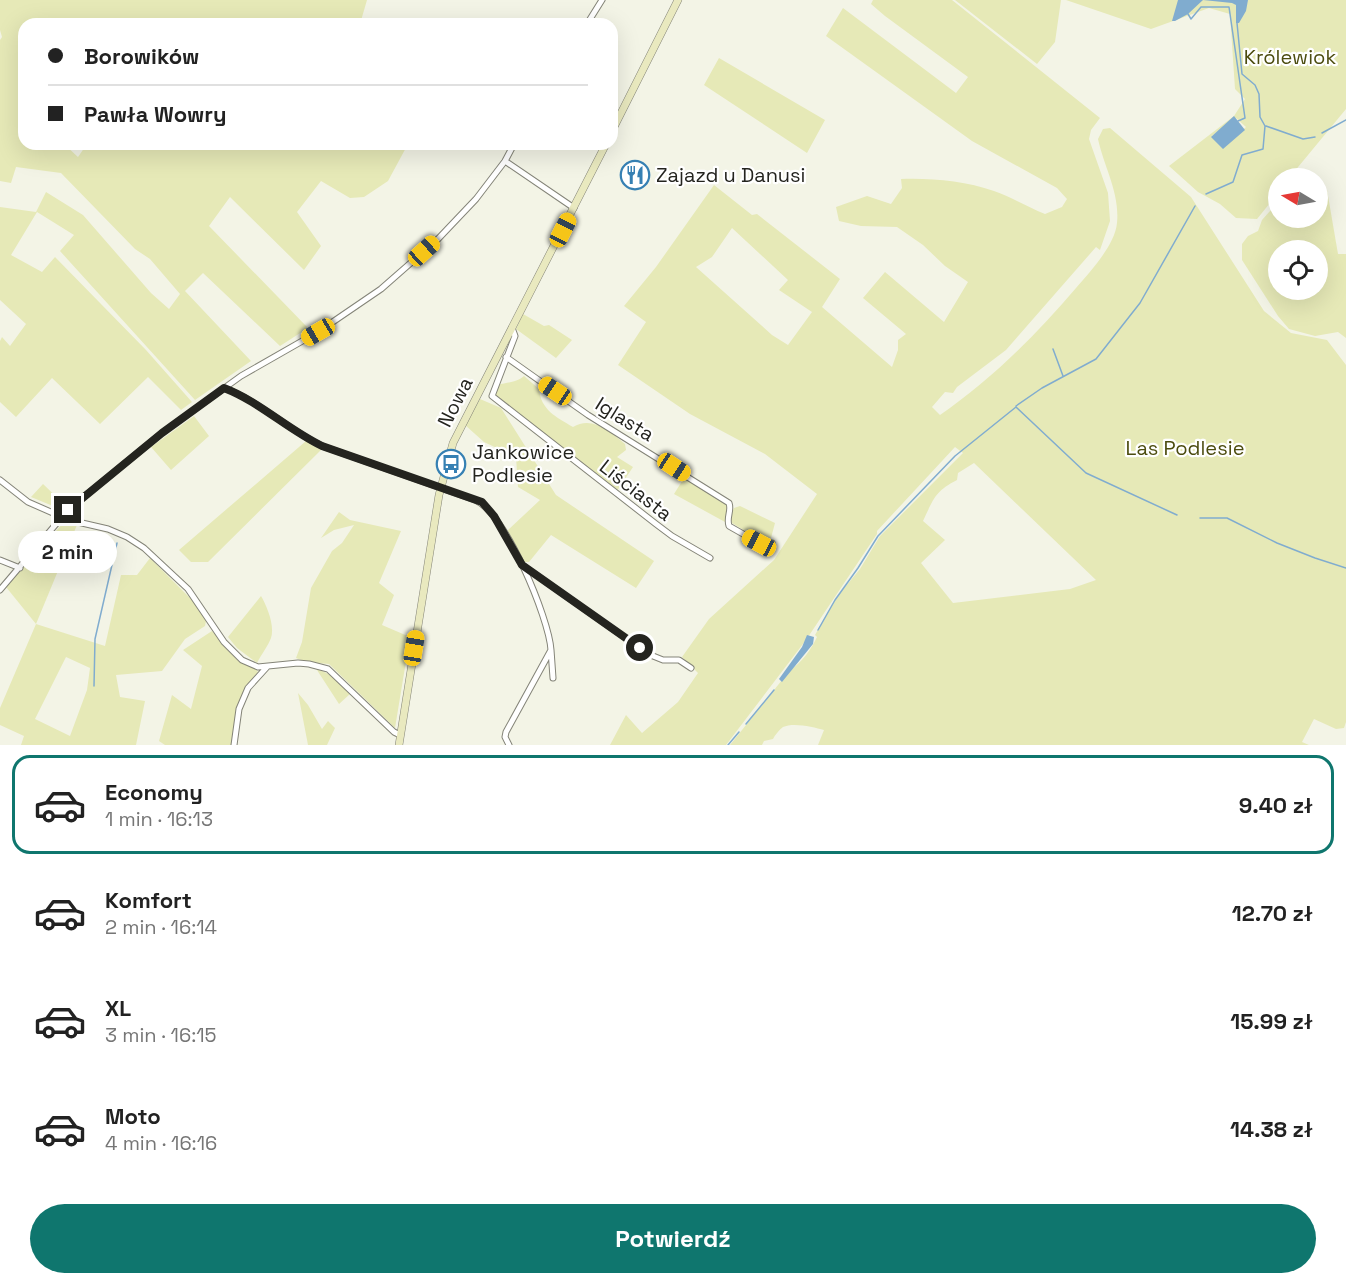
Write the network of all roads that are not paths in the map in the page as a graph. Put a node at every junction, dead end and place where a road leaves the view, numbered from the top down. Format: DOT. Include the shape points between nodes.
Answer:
graph roads {
  1 [pos="602,0"];
  2 [pos="678,0"];
  3 [pos="591,18"];
  4 [pos="618,119"];
  5 [pos="511,150"];
  6 [pos="603,150"];
  7 [pos="505,161"];
  8 [pos="574,208"];
  9 [pos="512,328"];
  10 [pos="506,357"];
  11 [pos="224,388"];
  12 [pos="0,480"];
  13 [pos="440,487"];
  14 [pos="63,517"];
  15 [pos="772,543"];
  16 [pos="710,558"];
  17 [pos="0,560"];
  18 [pos="522,565"];
  19 [pos="20,568"];
  20 [pos="0,590"];
  21 [pos="551,650"];
  22 [pos="267,667"];
  23 [pos="691,668"];
  24 [pos="553,678"];
  25 [pos="400,735"];
  26 [pos="234,745"];
  27 [pos="399,745"];
  28 [pos="509,745"];
  1 -- 3 [label="street"];
  2 -- 4 [label="street"];
  5 -- 7 [label="street"];
  6 -- 8 [label="street, Nowa"];
  7 -- 8 [label="street"];
  7 -- 11 [label="street" via="438,239 381,289"];
  8 -- 9 [label="street, Nowa"];
  9 -- 10 [label="street, Liściasta" via="515,336"];
  9 -- 13 [label="street, Nowa" via="456,435"];
  10 -- 15 [label="street, Iglasta" via="588,415 729,503 729,526 759,543"];
  10 -- 16 [label="street, Liściasta" via="492,396 495,399 672,536"];
  11 -- 13 [label="street" via="322,446"];
  11 -- 14 [label="street" via="143,448"];
  12 -- 14 [label="street" via="28,502"];
  13 -- 18 [label="street" via="487,507"];
  13 -- 25 [label="street, Nowa"];
  14 -- 19 [label="street"];
  14 -- 22 [label="street" via="108,529 144,548 188,589 224,642 242,660"];
  17 -- 19 [label="street"];
  18 -- 21 [label="street" via="546,624"];
  18 -- 23 [label="street" via="648,654 663,660 679,660"];
  19 -- 20 [label="street"];
  21 -- 24 [label="street"];
  21 -- 28 [label="street" via="506,732"];
  22 -- 25 [label="street" via="297,663 328,669"];
  22 -- 26 [label="street" via="248,688 239,709"];
  25 -- 27 [label="street, Nowa"];
}
